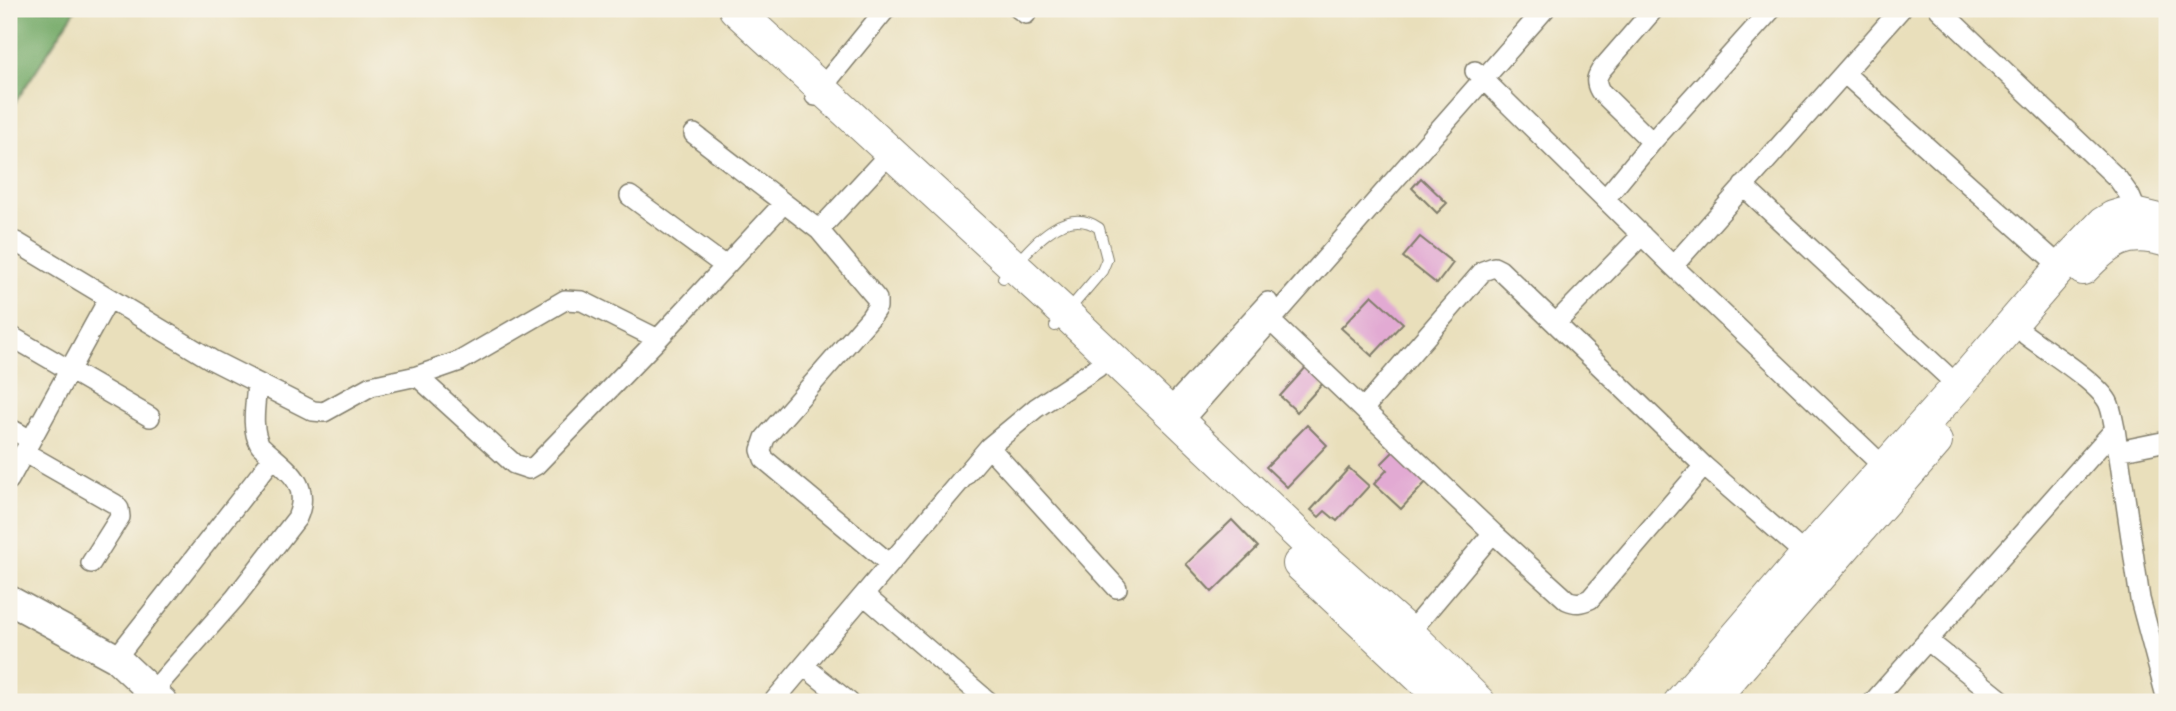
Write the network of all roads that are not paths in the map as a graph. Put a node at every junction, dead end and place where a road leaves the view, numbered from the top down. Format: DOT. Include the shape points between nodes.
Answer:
graph roads {
  1 [pos="715,9"];
  2 [pos="735,9"];
  3 [pos="886,9"];
  4 [pos="1529,9"];
  5 [pos="1545,9"];
  6 [pos="1654,9"];
  7 [pos="1772,9"];
  8 [pos="1901,9"];
  9 [pos="1939,9"];
  10 [pos="1844,73"];
  11 [pos="1479,76"];
  12 [pos="817,94"];
  13 [pos="694,134"];
  14 [pos="1652,142"];
  15 [pos="880,164"];
  16 [pos="1743,186"];
  17 [pos="630,196"];
  18 [pos="1605,199"];
  19 [pos="784,203"];
  20 [pos="2153,218"];
  21 [pos="819,230"];
  22 [pos="1642,235"];
  23 [pos="2167,241"];
  24 [pos="16,242"];
  25 [pos="725,266"];
  26 [pos="1672,266"];
  27 [pos="2061,267"];
  28 [pos="1009,272"];
  29 [pos="108,298"];
  30 [pos="1265,316"];
  31 [pos="1060,320"];
  32 [pos="1556,323"];
  33 [pos="9,335"];
  34 [pos="2026,335"];
  35 [pos="659,339"];
  36 [pos="1098,367"];
  37 [pos="69,371"];
  38 [pos="417,376"];
  39 [pos="257,383"];
  40 [pos="1958,386"];
  41 [pos="1364,408"];
  42 [pos="150,417"];
  43 [pos="1174,418"];
  44 [pos="9,428"];
  45 [pos="2115,429"];
  46 [pos="2167,441"];
  47 [pos="27,446"];
  48 [pos="989,447"];
  49 [pos="2118,451"];
  50 [pos="273,458"];
  51 [pos="1704,466"];
  52 [pos="1885,468"];
  53 [pos="9,480"];
  54 [pos="1493,533"];
  55 [pos="1806,555"];
  56 [pos="91,563"];
  57 [pos="890,564"];
  58 [pos="1117,588"];
  59 [pos="864,595"];
  60 [pos="9,600"];
  61 [pos="1409,633"];
  62 [pos="1927,640"];
  63 [pos="116,658"];
  64 [pos="804,666"];
  65 [pos="158,697"];
  66 [pos="2167,700"];
  67 [pos="773,702"];
  68 [pos="849,702"];
  69 [pos="989,702"];
  70 [pos="1446,702"];
  71 [pos="1479,702"];
  72 [pos="1680,702"];
  73 [pos="1710,702"];
  74 [pos="1873,702"];
  75 [pos="2004,702"];
  1 -- 12 [label="main road"];
  2 -- 12 [label="main road"];
  3 -- 12 [label="street"];
  4 -- 11 [label="street"];
  5 -- 11 [label="street"];
  6 -- 14 [label="street" via="1601,69 1596,84"];
  7 -- 14 [label="street"];
  8 -- 10 [label="street"];
  9 -- 20 [label="street"];
  10 -- 16 [label="street"];
  10 -- 27 [label="street"];
  11 -- 18 [label="street"];
  11 -- 30 [label="street"];
  12 -- 15 [label="main road"];
  12 -- 28 [label="main road"];
  13 -- 19 [label="street"];
  14 -- 18 [label="street"];
  15 -- 21 [label="street"];
  15 -- 28 [label="main road"];
  16 -- 26 [label="street"];
  16 -- 40 [label="street"];
  17 -- 25 [label="street"];
  18 -- 22 [label="street"];
  19 -- 21 [label="street"];
  19 -- 25 [label="street"];
  20 -- 27 [label="main road" via="2113,217"];
  21 -- 57 [label="street" via="877,299 877,307 765,438 761,450 764,459"];
  22 -- 26 [label="street"];
  22 -- 32 [label="street"];
  23 -- 34 [label="main road" via="2136,235 2119,239 2099,253"];
  24 -- 29 [label="street"];
  25 -- 35 [label="street"];
  26 -- 52 [label="street"];
  27 -- 40 [label="main road"];
  28 -- 31 [label="main road"];
  28 -- 31 [label="lane" via="1048,231 1072,220 1089,221 1099,228 1107,259 1102,271"];
  29 -- 37 [label="street"];
  29 -- 39 [label="street"];
  30 -- 41 [label="street"];
  30 -- 43 [label="street"];
  31 -- 36 [label="main road"];
  31 -- 43 [label="main road"];
  32 -- 41 [label="street" via="1500,270 1488,268"];
  32 -- 51 [label="street"];
  33 -- 37 [label="street"];
  34 -- 45 [label="street" via="2097,390 2108,403"];
  34 -- 73 [label="main road"];
  35 -- 38 [label="street" via="582,302 565,300 460,361"];
  35 -- 38 [label="street" via="529,469 514,464"];
  36 -- 48 [label="street" via="1036,408"];
  36 -- 70 [label="main road" via="1167,439"];
  37 -- 42 [label="street"];
  37 -- 47 [label="street"];
  38 -- 39 [label="street" via="371,386 324,412"];
  39 -- 50 [label="street" via="256,438"];
  40 -- 52 [label="main road"];
  41 -- 54 [label="street"];
  43 -- 61 [label="main road"];
  44 -- 47 [label="street"];
  45 -- 49 [label="street"];
  45 -- 62 [label="street"];
  46 -- 49 [label="street"];
  47 -- 53 [label="street"];
  47 -- 56 [label="street" via="119,509 120,517"];
  48 -- 57 [label="street"];
  48 -- 58 [label="street"];
  49 -- 66 [label="street" via="2140,599"];
  50 -- 63 [label="street"];
  50 -- 65 [label="street" via="298,481 302,506 297,518"];
  51 -- 54 [label="street" via="1581,603 1567,600"];
  51 -- 55 [label="street"];
  52 -- 55 [label="main road"];
  54 -- 61 [label="street"];
  55 -- 72 [label="main road"];
  57 -- 59 [label="street"];
  59 -- 64 [label="street"];
  59 -- 69 [label="street"];
  60 -- 63 [label="street"];
  61 -- 71 [label="main road"];
  62 -- 74 [label="street"];
  62 -- 75 [label="street"];
  63 -- 65 [label="street"];
  64 -- 67 [label="street"];
  64 -- 68 [label="street"];
}
